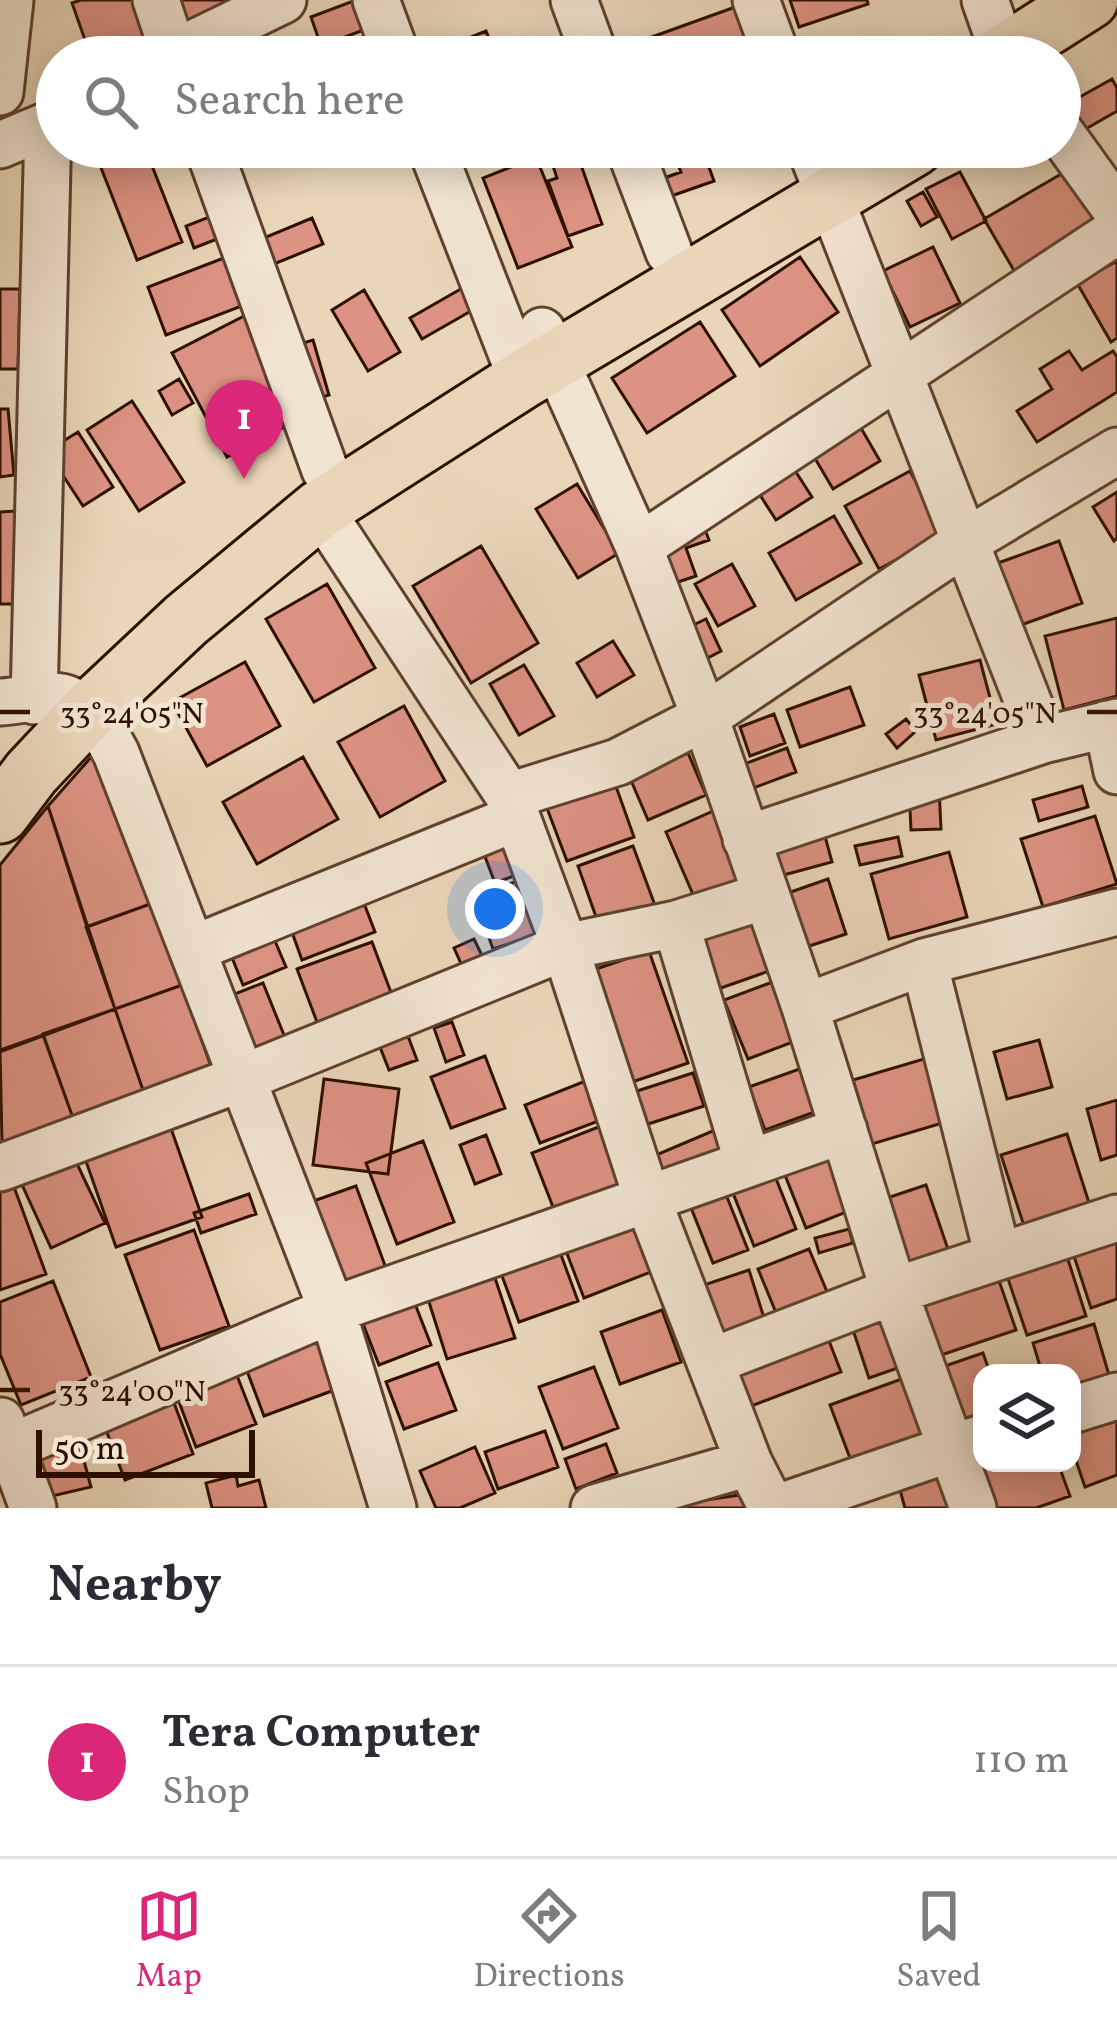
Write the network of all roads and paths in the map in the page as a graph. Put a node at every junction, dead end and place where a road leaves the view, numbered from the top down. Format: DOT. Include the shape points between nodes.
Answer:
graph roads {
  1 [pos="10,0"];
  2 [pos="156,0"];
  3 [pos="283,0"];
  4 [pos="376,0"];
  5 [pos="574,0"];
  6 [pos="756,0"];
  7 [pos="985,0"];
  8 [pos="1089,0"];
  9 [pos="1117,23"];
  10 [pos="166,36"];
  11 [pos="212,36"];
  12 [pos="389,36"];
  13 [pos="588,36"];
  14 [pos="769,36"];
  15 [pos="996,36"];
  16 [pos="1033,36"];
  17 [pos="1081,45"];
  18 [pos="0,92"];
  19 [pos="36,130"];
  20 [pos="0,145"];
  21 [pos="1081,161"];
  22 [pos="51,168"];
  23 [pos="215,168"];
  24 [pos="441,168"];
  25 [pos="637,168"];
  26 [pos="819,168"];
  27 [pos="820,168"];
  28 [pos="827,168"];
  29 [pos="1117,211"];
  30 [pos="1117,231"];
  31 [pos="669,252"];
  32 [pos="533,356"];
  33 [pos="902,376"];
  34 [pos="1117,451"];
  35 [pos="323,489"];
  36 [pos="967,541"];
  37 [pos="639,548"];
  38 [pos="44,702"];
  39 [pos="705,717"];
  40 [pos="1112,723"];
  41 [pos="1043,740"];
  42 [pos="0,755"];
  43 [pos="1117,771"];
  44 [pos="513,807"];
  45 [pos="0,814"];
  46 [pos="746,839"];
  47 [pos="765,896"];
  48 [pos="1117,912"];
  49 [pos="676,924"];
  50 [pos="566,947"];
  51 [pos="195,948"];
  52 [pos="924,962"];
  53 [pos="805,1007"];
  54 [pos="245,1077"];
  55 [pos="844,1130"];
  56 [pos="748,1163"];
  57 [pos="0,1168"];
  58 [pos="647,1198"];
  59 [pos="1117,1218"];
  60 [pos="998,1256"];
  61 [pos="894,1291"];
  62 [pos="332,1310"];
  63 [pos="710,1362"];
  64 [pos="1117,1396"];
  65 [pos="1081,1407"];
  66 [pos="5,1433"];
  67 [pos="967,1443"];
  68 [pos="749,1463"];
  69 [pos="33,1508"];
  70 [pos="393,1508"];
  71 [pos="594,1508"];
  72 [pos="774,1508"];
  73 [pos="973,1508"];
  1 -- 18 [label="street"];
  2 -- 10 [label="street"];
  3 -- 11 [label="street"];
  4 -- 12 [label="street"];
  5 -- 13 [label="street"];
  6 -- 14 [label="street"];
  7 -- 15 [label="street"];
  8 -- 16 [label="main road"];
  9 -- 17 [label="main road"];
  19 -- 20 [label="street"];
  21 -- 29 [label="street"];
  22 -- 38 [label="street"];
  23 -- 35 [label="street"];
  24 -- 32 [label="street"];
  25 -- 31 [label="street"];
  26 -- 31 [label="main road"];
  27 -- 32 [label="main road"];
  28 -- 33 [label="street"];
  30 -- 33 [label="street"];
  31 -- 32 [label="main road"];
  32 -- 35 [label="main road"];
  32 -- 37 [label="street"];
  33 -- 36 [label="street"];
  33 -- 37 [label="street"];
  34 -- 36 [label="street"];
  35 -- 38 [label="main road" via="187,620"];
  35 -- 44 [label="street"];
  36 -- 39 [label="street"];
  36 -- 41 [label="street"];
  37 -- 39 [label="street"];
  38 -- 42 [label="main road"];
  38 -- 45 [label="main road" via="31,773"];
  38 -- 51 [label="street" via="116,752"];
  39 -- 44 [label="street"];
  39 -- 46 [label="street"];
  40 -- 41 [label="street"];
  40 -- 43 [label="street"];
  41 -- 46 [label="street"];
  44 -- 50 [label="street"];
  44 -- 51 [label="street"];
  46 -- 47 [label="street"];
  47 -- 49 [label="street"];
  47 -- 53 [label="street"];
  48 -- 52 [label="street"];
  49 -- 50 [label="street"];
  49 -- 56 [label="street"];
  50 -- 54 [label="street"];
  50 -- 58 [label="street"];
  51 -- 54 [label="street"];
  52 -- 53 [label="street"];
  52 -- 60 [label="street"];
  53 -- 55 [label="street"];
  54 -- 57 [label="street"];
  54 -- 62 [label="street"];
  55 -- 56 [label="street"];
  55 -- 61 [label="street"];
  56 -- 58 [label="street"];
  58 -- 62 [label="street"];
  58 -- 63 [label="street"];
  59 -- 60 [label="street"];
  60 -- 61 [label="street"];
  61 -- 63 [label="street"];
  61 -- 67 [label="street"];
  62 -- 66 [label="street"];
  62 -- 70 [label="street"];
  63 -- 68 [label="street"];
  64 -- 65 [label="street"];
  66 -- 69 [label="street"];
  67 -- 72 [label="street"];
  67 -- 73 [label="street"];
  68 -- 71 [label="street"];
  68 -- 72 [label="street"];
}
